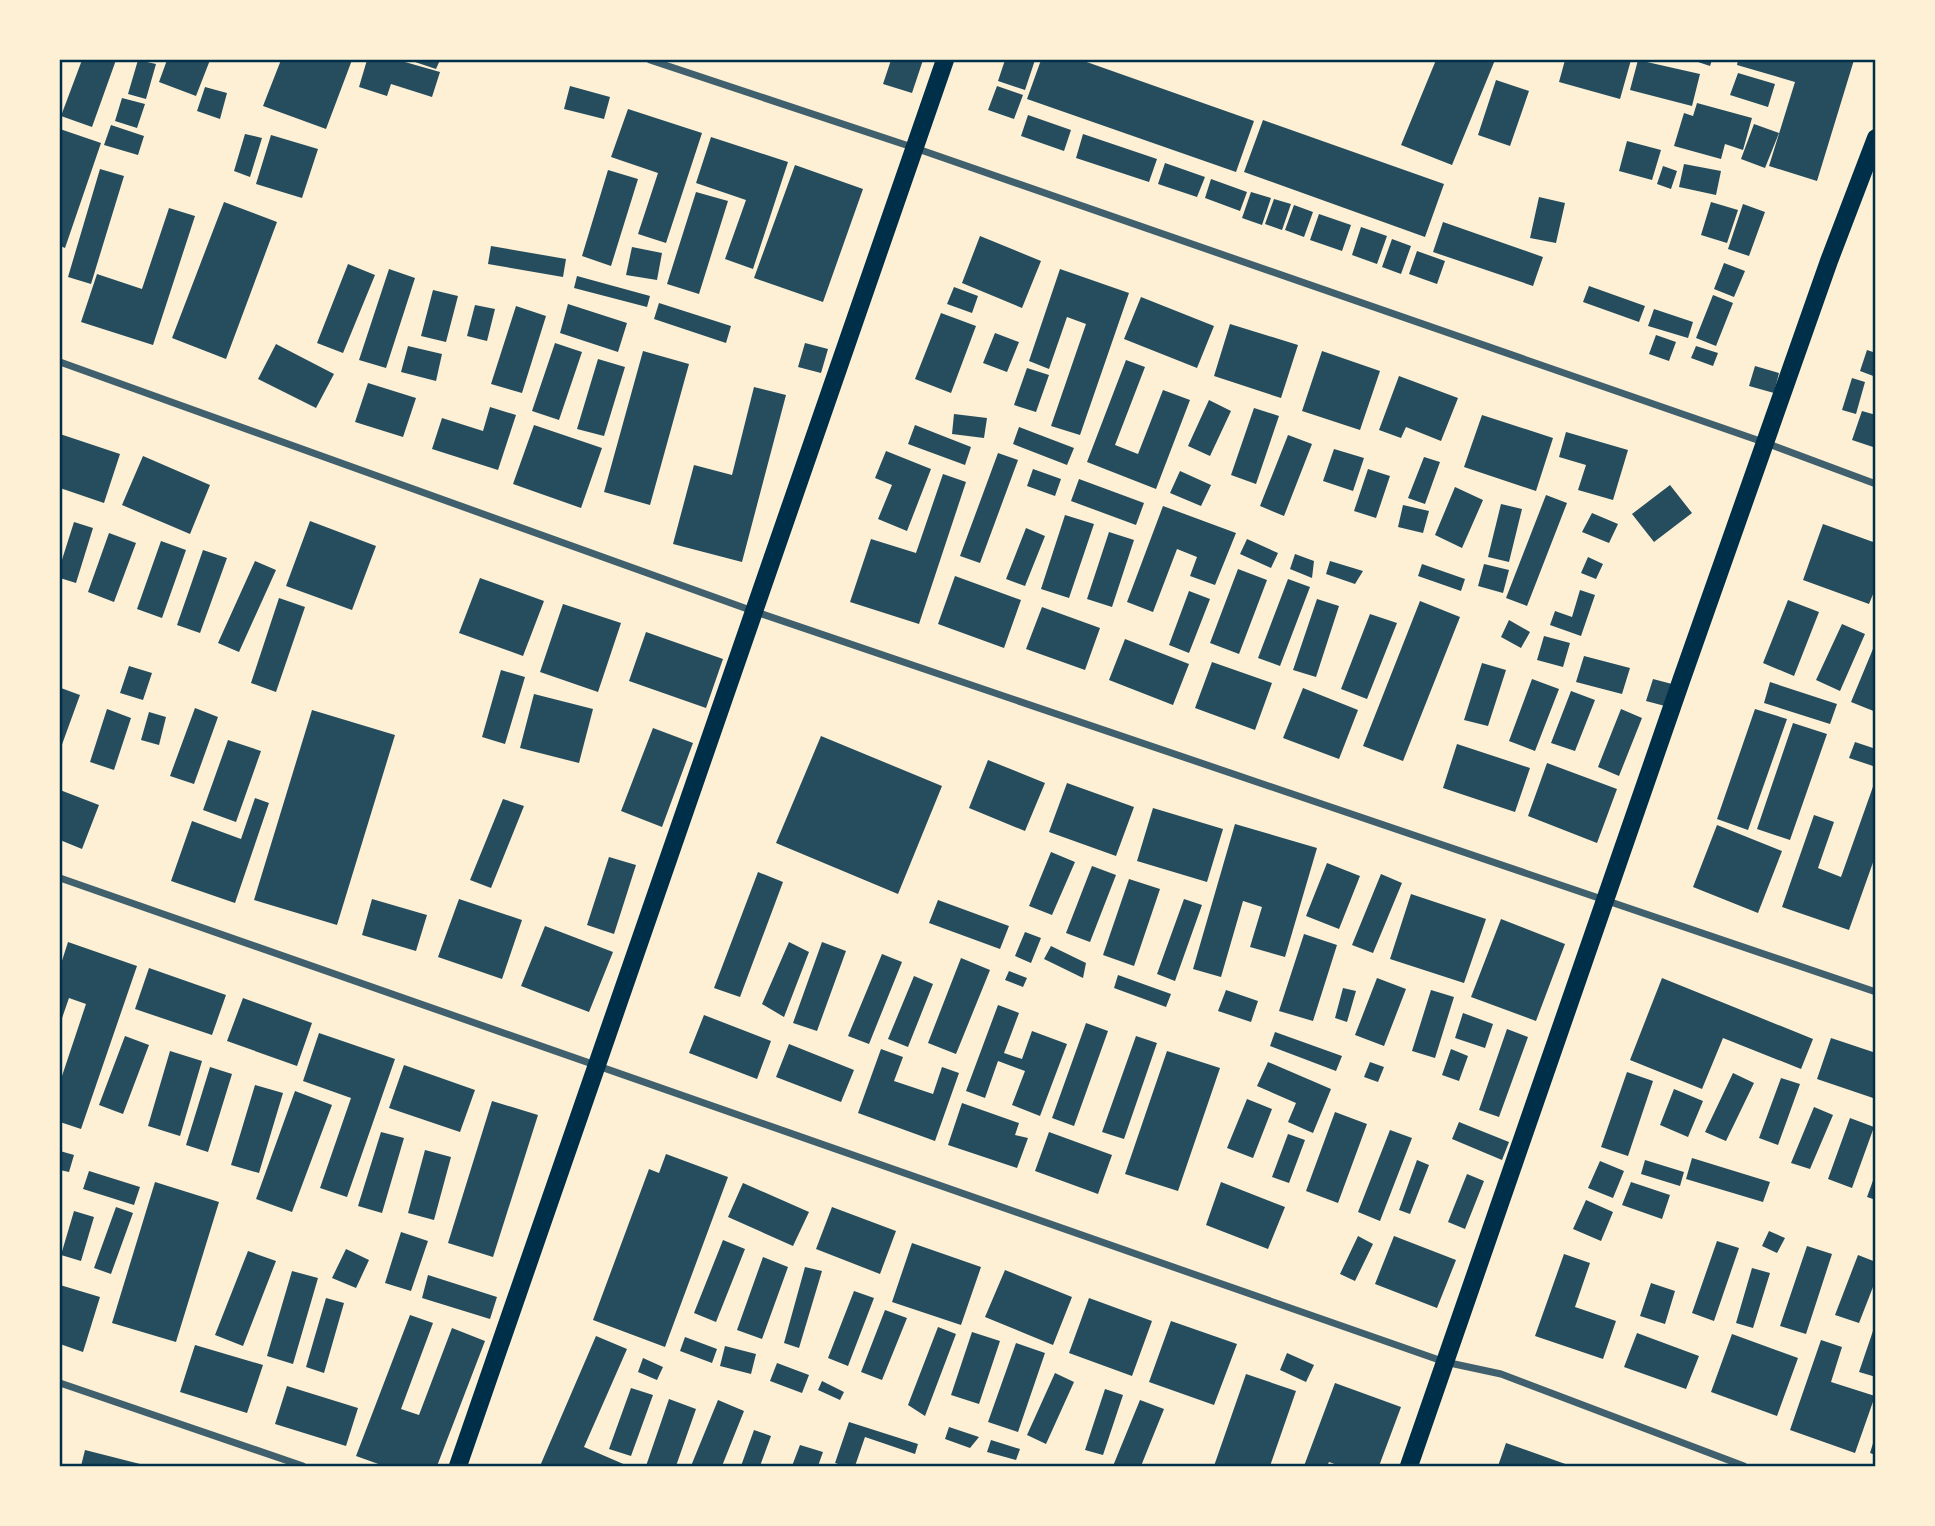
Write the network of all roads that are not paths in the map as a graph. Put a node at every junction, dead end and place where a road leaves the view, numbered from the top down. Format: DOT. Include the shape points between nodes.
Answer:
graph roads {
  1 [pos="650,60"];
  2 [pos="944,60"];
  3 [pos="1875,138"];
  4 [pos="915,148"];
  5 [pos="60,362"];
  6 [pos="1766,443"];
  7 [pos="1875,484"];
  8 [pos="753,611"];
  9 [pos="60,878"];
  10 [pos="1605,899"];
  11 [pos="1875,992"];
  12 [pos="598,1065"];
  13 [pos="1445,1362"];
  14 [pos="60,1382"];
  15 [pos="303,1466"];
  16 [pos="458,1466"];
  17 [pos="1409,1466"];
  18 [pos="1744,1466"];
  1 -- 4 [label="street"];
  2 -- 4 [label="main road"];
  3 -- 6 [label="main road"];
  4 -- 6 [label="street"];
  4 -- 8 [label="main road"];
  5 -- 8 [label="street"];
  6 -- 7 [label="street"];
  6 -- 10 [label="main road"];
  8 -- 10 [label="street"];
  8 -- 12 [label="main road"];
  9 -- 12 [label="street"];
  10 -- 11 [label="street"];
  10 -- 13 [label="main road"];
  12 -- 13 [label="street"];
  12 -- 16 [label="main road"];
  13 -- 17 [label="main road"];
  13 -- 18 [label="street" via="1501,1374"];
  14 -- 15 [label="street"];
}
